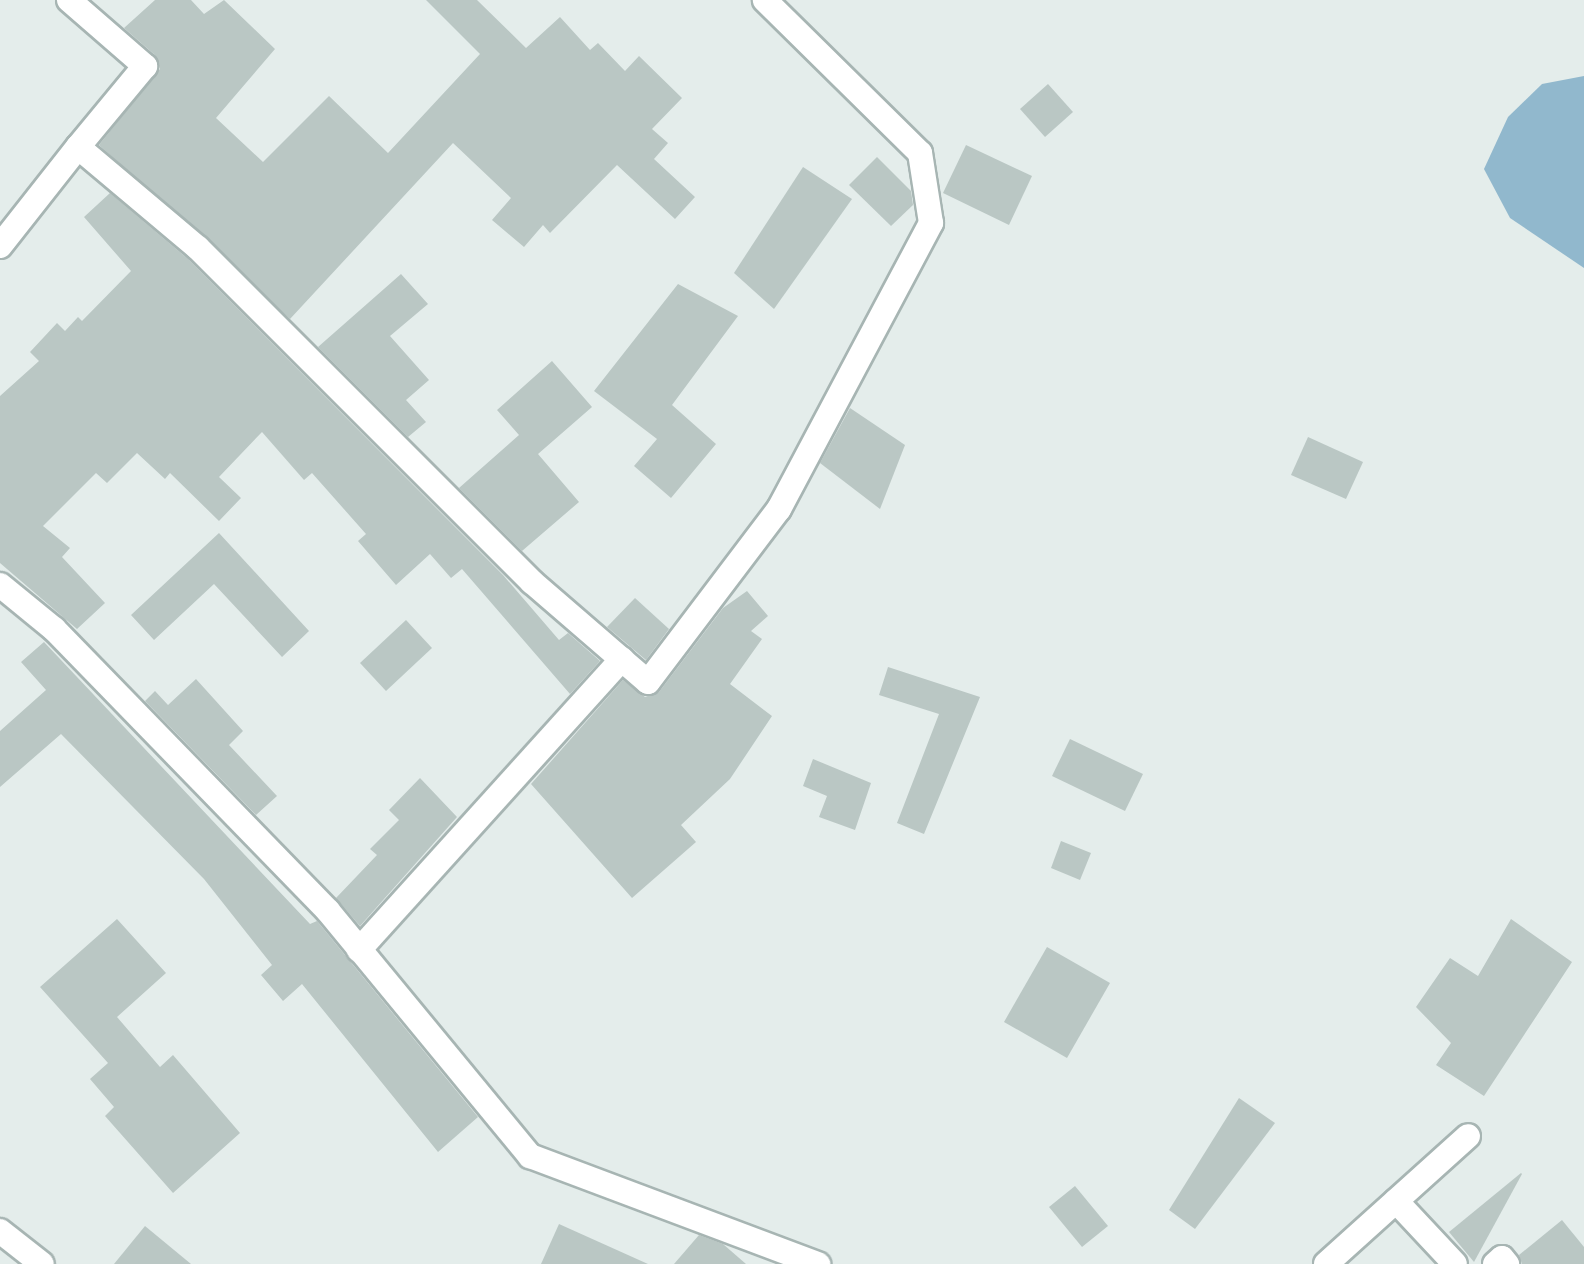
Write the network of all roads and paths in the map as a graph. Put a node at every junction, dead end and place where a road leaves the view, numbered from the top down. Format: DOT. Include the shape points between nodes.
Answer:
graph roads {
  1 [pos="69,0"];
  2 [pos="765,0"];
  3 [pos="78,147"];
  4 [pos="0,246"];
  5 [pos="0,585"];
  6 [pos="622,659"];
  7 [pos="359,950"];
  8 [pos="1468,1136"];
  9 [pos="1396,1201"];
  10 [pos="0,1231"];
  11 [pos="42,1264"];
  12 [pos="818,1264"];
  13 [pos="1326,1264"];
  14 [pos="1455,1264"];
  15 [pos="1495,1264"];
  16 [pos="1507,1264"];
  1 -- 3 [label="street" via="145,66"];
  2 -- 6 [label="street" via="920,153 931,223 779,509 648,682"];
  3 -- 4 [label="street"];
  3 -- 6 [label="street" via="198,248 532,582"];
  5 -- 7 [label="street" via="54,629"];
  6 -- 7 [label="street"];
  7 -- 12 [label="street" via="530,1156"];
  8 -- 9 [label="street"];
  9 -- 13 [label="street"];
  9 -- 14 [label="street"];
  10 -- 11 [label="street"];
  15 -- 16 [label="street"];
}
